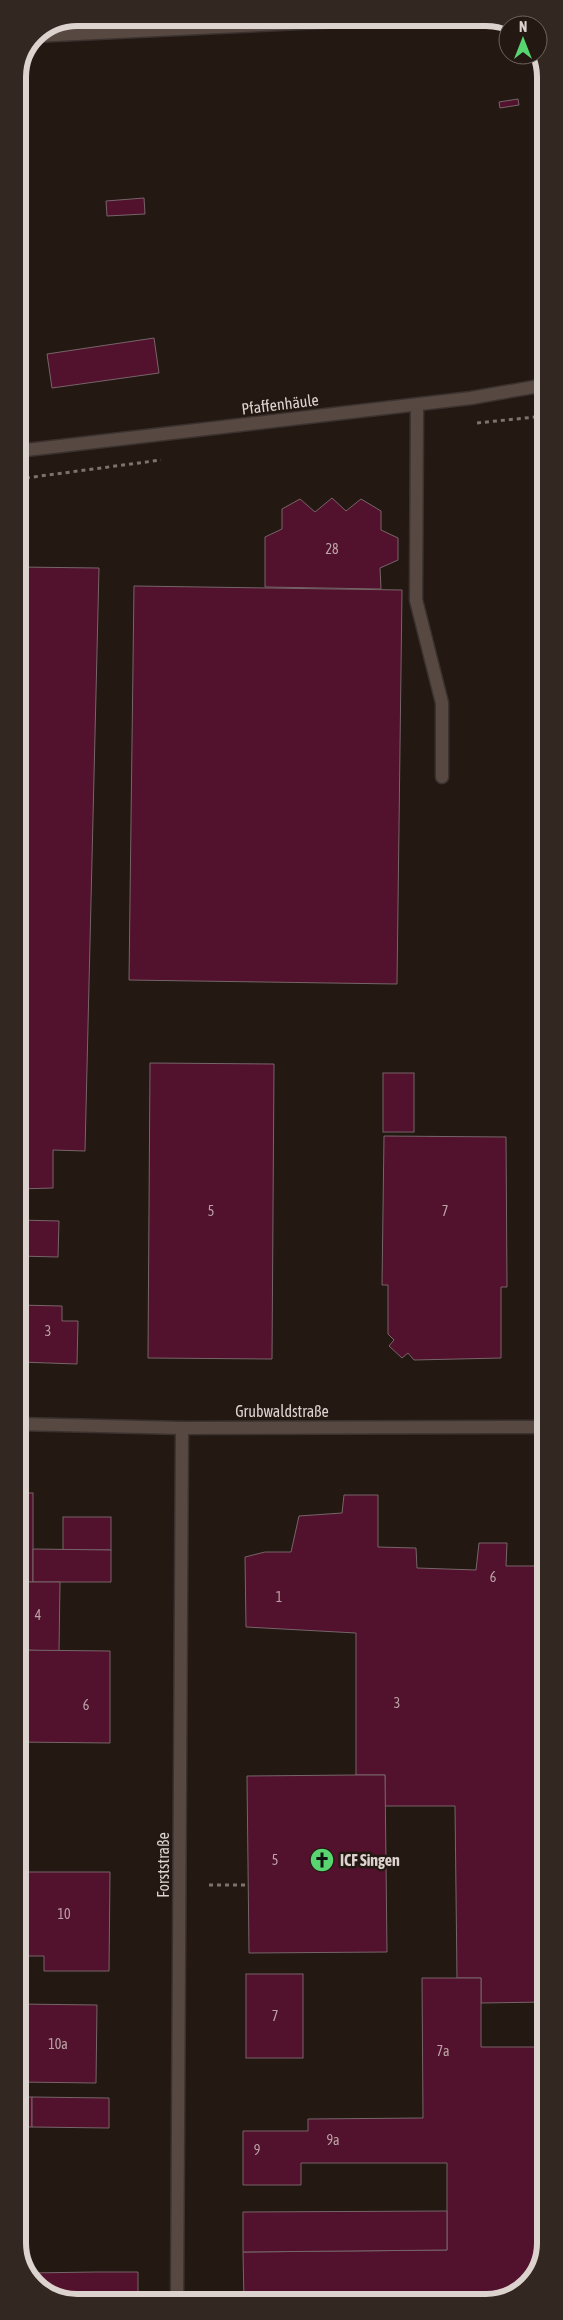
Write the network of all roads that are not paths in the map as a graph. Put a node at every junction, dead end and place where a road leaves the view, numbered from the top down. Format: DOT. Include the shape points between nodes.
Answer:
graph roads {
  1 [pos="238,26"];
  2 [pos="49,35"];
  3 [pos="537,386"];
  4 [pos="417,405"];
  5 [pos="26,450"];
  6 [pos="442,777"];
  7 [pos="26,1424"];
  8 [pos="537,1427"];
  9 [pos="182,1428"];
  10 [pos="177,2294"];
  1 -- 2 [label="street"];
  3 -- 4 [label="street, Pfaffenhäule"];
  4 -- 5 [label="street, Pfaffenhäule"];
  4 -- 6 [label="street" via="416,600 442,703"];
  7 -- 9 [label="street, Grubwaldstraße"];
  8 -- 9 [label="street, Grubwaldstraße"];
  9 -- 10 [label="street, Forststraße"];
}
